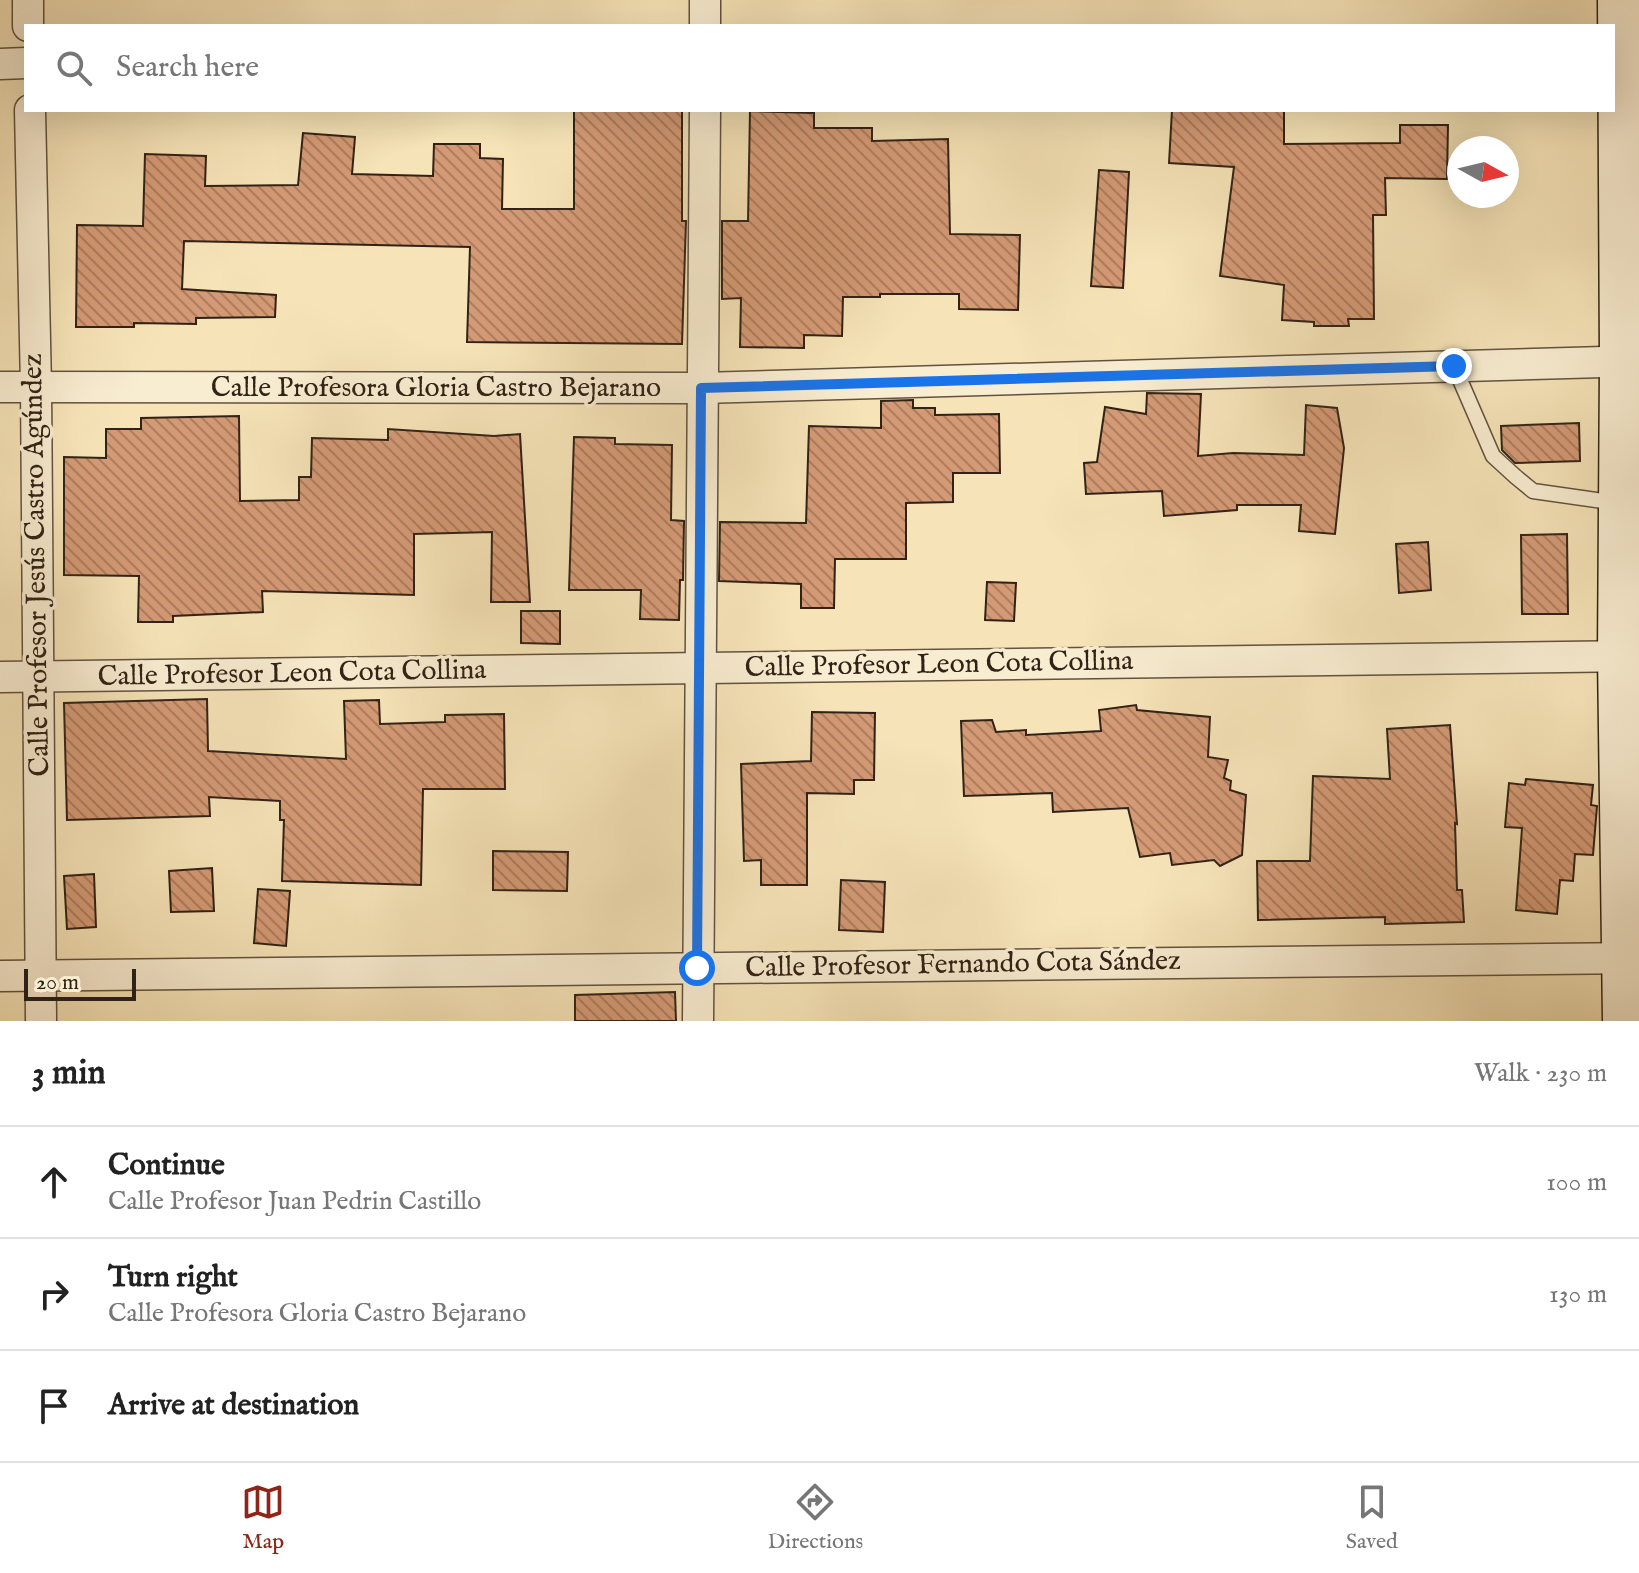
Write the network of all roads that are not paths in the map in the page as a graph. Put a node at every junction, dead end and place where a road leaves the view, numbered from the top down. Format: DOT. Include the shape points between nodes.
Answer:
graph roads {
  1 [pos="28,0"];
  2 [pos="705,0"];
  3 [pos="1619,0"];
  4 [pos="28,24"];
  5 [pos="705,24"];
  6 [pos="1624,62"];
  7 [pos="24,63"];
  8 [pos="0,64"];
  9 [pos="30,112"];
  10 [pos="705,112"];
  11 [pos="1630,362"];
  12 [pos="1454,366"];
  13 [pos="0,387"];
  14 [pos="36,387"];
  15 [pos="701,388"];
  16 [pos="1620,503"];
  17 [pos="1629,656"];
  18 [pos="699,668"];
  19 [pos="0,677"];
  20 [pos="38,677"];
  21 [pos="1631,958"];
  22 [pos="697,968"];
  23 [pos="41,975"];
  24 [pos="0,976"];
  25 [pos="41,1021"];
  26 [pos="698,1021"];
  27 [pos="1624,1021"];
  1 -- 4 [label="street"];
  2 -- 5 [label="street"];
  3 -- 6 [label="street"];
  6 -- 11 [label="street"];
  7 -- 8 [label="street"];
  9 -- 14 [label="street, Calle Profesor Jesús Castro Agúndez"];
  10 -- 15 [label="street"];
  11 -- 12 [label="street, Calle Profesora Gloria Castro Bejarano"];
  11 -- 16 [label="street"];
  12 -- 15 [label="street, Calle Profesora Gloria Castro Bejarano"];
  12 -- 16 [label="lane" via="1493,456 1533,491"];
  13 -- 14 [label="street, Calle Profesora Gloria Castro Bejarano"];
  14 -- 15 [label="street, Calle Profesora Gloria Castro Bejarano"];
  14 -- 20 [label="street, Calle Profesor Jesús Castro Agúndez"];
  15 -- 18 [label="street"];
  16 -- 17 [label="street"];
  17 -- 18 [label="street, Calle Profesor Leon Cota Collina"];
  17 -- 21 [label="street"];
  18 -- 20 [label="street, Calle Profesor Leon Cota Collina"];
  18 -- 22 [label="street"];
  19 -- 20 [label="street, Calle Profesor Leon Cota Collina"];
  20 -- 23 [label="street, Calle Profesor Jesús Castro Agúndez"];
  21 -- 22 [label="street, Calle Profesor Fernando Cota Sández"];
  21 -- 27 [label="street"];
  22 -- 23 [label="street, Calle Profesor Fernando Cota Sández"];
  22 -- 26 [label="street"];
  23 -- 24 [label="street, Calle Profesor Fernando Cota Sández"];
  23 -- 25 [label="street, Calle Profesor Jesús Castro Agúndez"];
}
